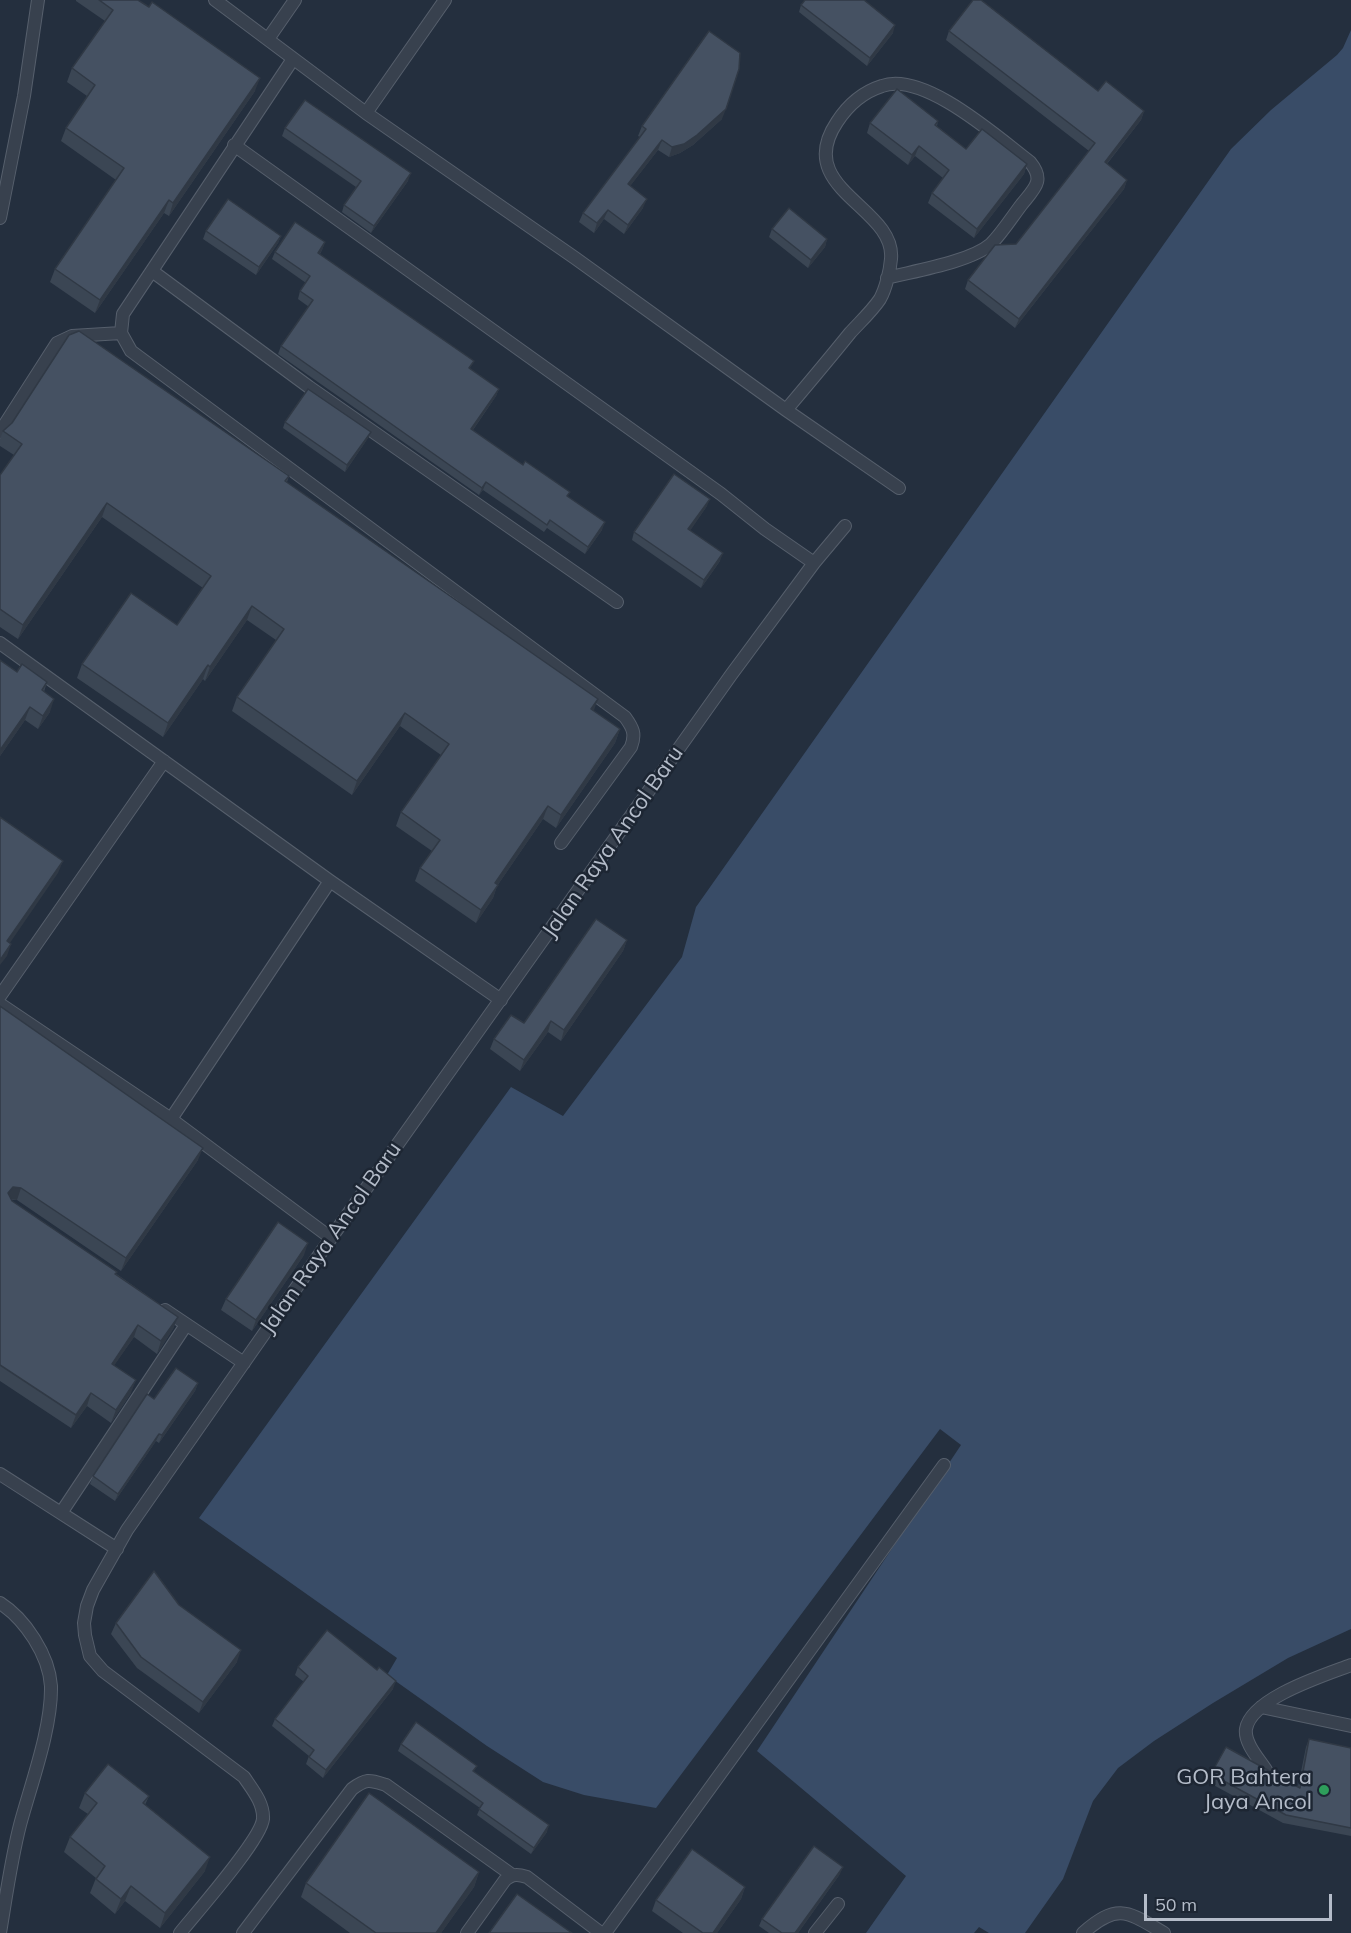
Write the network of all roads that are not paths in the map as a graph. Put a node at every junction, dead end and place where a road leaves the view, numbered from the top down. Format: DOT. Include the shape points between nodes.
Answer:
graph roads {
  1 [pos="38,0"];
  2 [pos="215,0"];
  3 [pos="295,0"];
  4 [pos="446,0"];
  5 [pos="268,39"];
  6 [pos="293,59"];
  7 [pos="366,113"];
  8 [pos="234,145"];
  9 [pos="0,218"];
  10 [pos="152,271"];
  11 [pos="886,278"];
  12 [pos="122,333"];
  13 [pos="786,410"];
  14 [pos="0,432"];
  15 [pos="898,488"];
  16 [pos="845,526"];
  17 [pos="814,563"];
  18 [pos="617,602"];
  19 [pos="0,644"];
  20 [pos="164,761"];
  21 [pos="561,843"];
  22 [pos="330,881"];
  23 [pos="0,996"];
  24 [pos="501,1000"];
  25 [pos="0,1004"];
  26 [pos="171,1119"];
  27 [pos="331,1238"];
  28 [pos="157,1305"];
  29 [pos="186,1325"];
  30 [pos="244,1363"];
  31 [pos="944,1465"];
  32 [pos="0,1474"];
  33 [pos="61,1513"];
  34 [pos="117,1549"];
  35 [pos="0,1603"];
  36 [pos="1351,1665"];
  37 [pos="1261,1707"];
  38 [pos="1351,1726"];
  39 [pos="1266,1770"];
  40 [pos="512,1875"];
  41 [pos="838,1904"];
  42 [pos="0,1933"];
  43 [pos="180,1933"];
  44 [pos="243,1933"];
  45 [pos="467,1933"];
  46 [pos="603,1933"];
  47 [pos="815,1933"];
  48 [pos="1083,1933"];
  49 [pos="1164,1933"];
  1 -- 9 [label="lane"];
  2 -- 5 [label="lane"];
  3 -- 5 [label="lane"];
  4 -- 7 [label="lane"];
  5 -- 6 [label="lane"];
  6 -- 7 [label="lane"];
  6 -- 8 [label="lane"];
  7 -- 13 [label="lane"];
  8 -- 10 [label="lane"];
  8 -- 17 [label="lane"];
  10 -- 12 [label="lane" via="123,314"];
  10 -- 18 [label="lane" via="309,387"];
  11 -- 11 [label="lane" via="891,246 885,231 833,178 826,155 830,132 846,109 868,90 903,83 945,100 1030,162 1039,179 990,244 964,257"];
  11 -- 13 [label="lane" via="880,298"];
  12 -- 14 [label="lane" via="72,336 57,343"];
  12 -- 21 [label="lane" via="131,351 625,717 633,727 635,738 631,747"];
  13 -- 15 [label="lane"];
  16 -- 17 [label="lane, Jalan Raya Ancol Baru"];
  17 -- 24 [label="lane, Jalan Raya Ancol Baru"];
  19 -- 20 [label="lane"];
  20 -- 22 [label="lane"];
  20 -- 23 [label="lane"];
  22 -- 24 [label="lane"];
  22 -- 26 [label="lane"];
  24 -- 27 [label="lane, Jalan Raya Ancol Baru"];
  25 -- 26 [label="lane"];
  26 -- 27 [label="lane"];
  27 -- 30 [label="lane, Jalan Raya Ancol Baru"];
  28 -- 29 [label="lane"];
  29 -- 30 [label="lane"];
  29 -- 33 [label="lane"];
  30 -- 34 [label="lane, Jalan Raya Ancol Baru"];
  31 -- 46 [label="lane"];
  32 -- 33 [label="lane"];
  33 -- 34 [label="lane"];
  34 -- 43 [label="lane, Jalan Raya Ancol Baru" via="87,1606 84,1623 90,1656 103,1671 244,1777 257,1796 263,1819 255,1839"];
  35 -- 42 [label="lane" via="29,1629 51,1685 48,1718 19,1829"];
  36 -- 37 [label="lane" via="1272,1698"];
  37 -- 38 [label="lane"];
  37 -- 39 [label="lane" via="1246,1729 1247,1741"];
  40 -- 44 [label="lane" via="386,1785 370,1780 352,1788"];
  40 -- 45 [label="lane"];
  40 -- 46 [label="lane" via="527,1877"];
  41 -- 47 [label="lane"];
  48 -- 49 [label="lane" via="1113,1913 1133,1914"];
}
